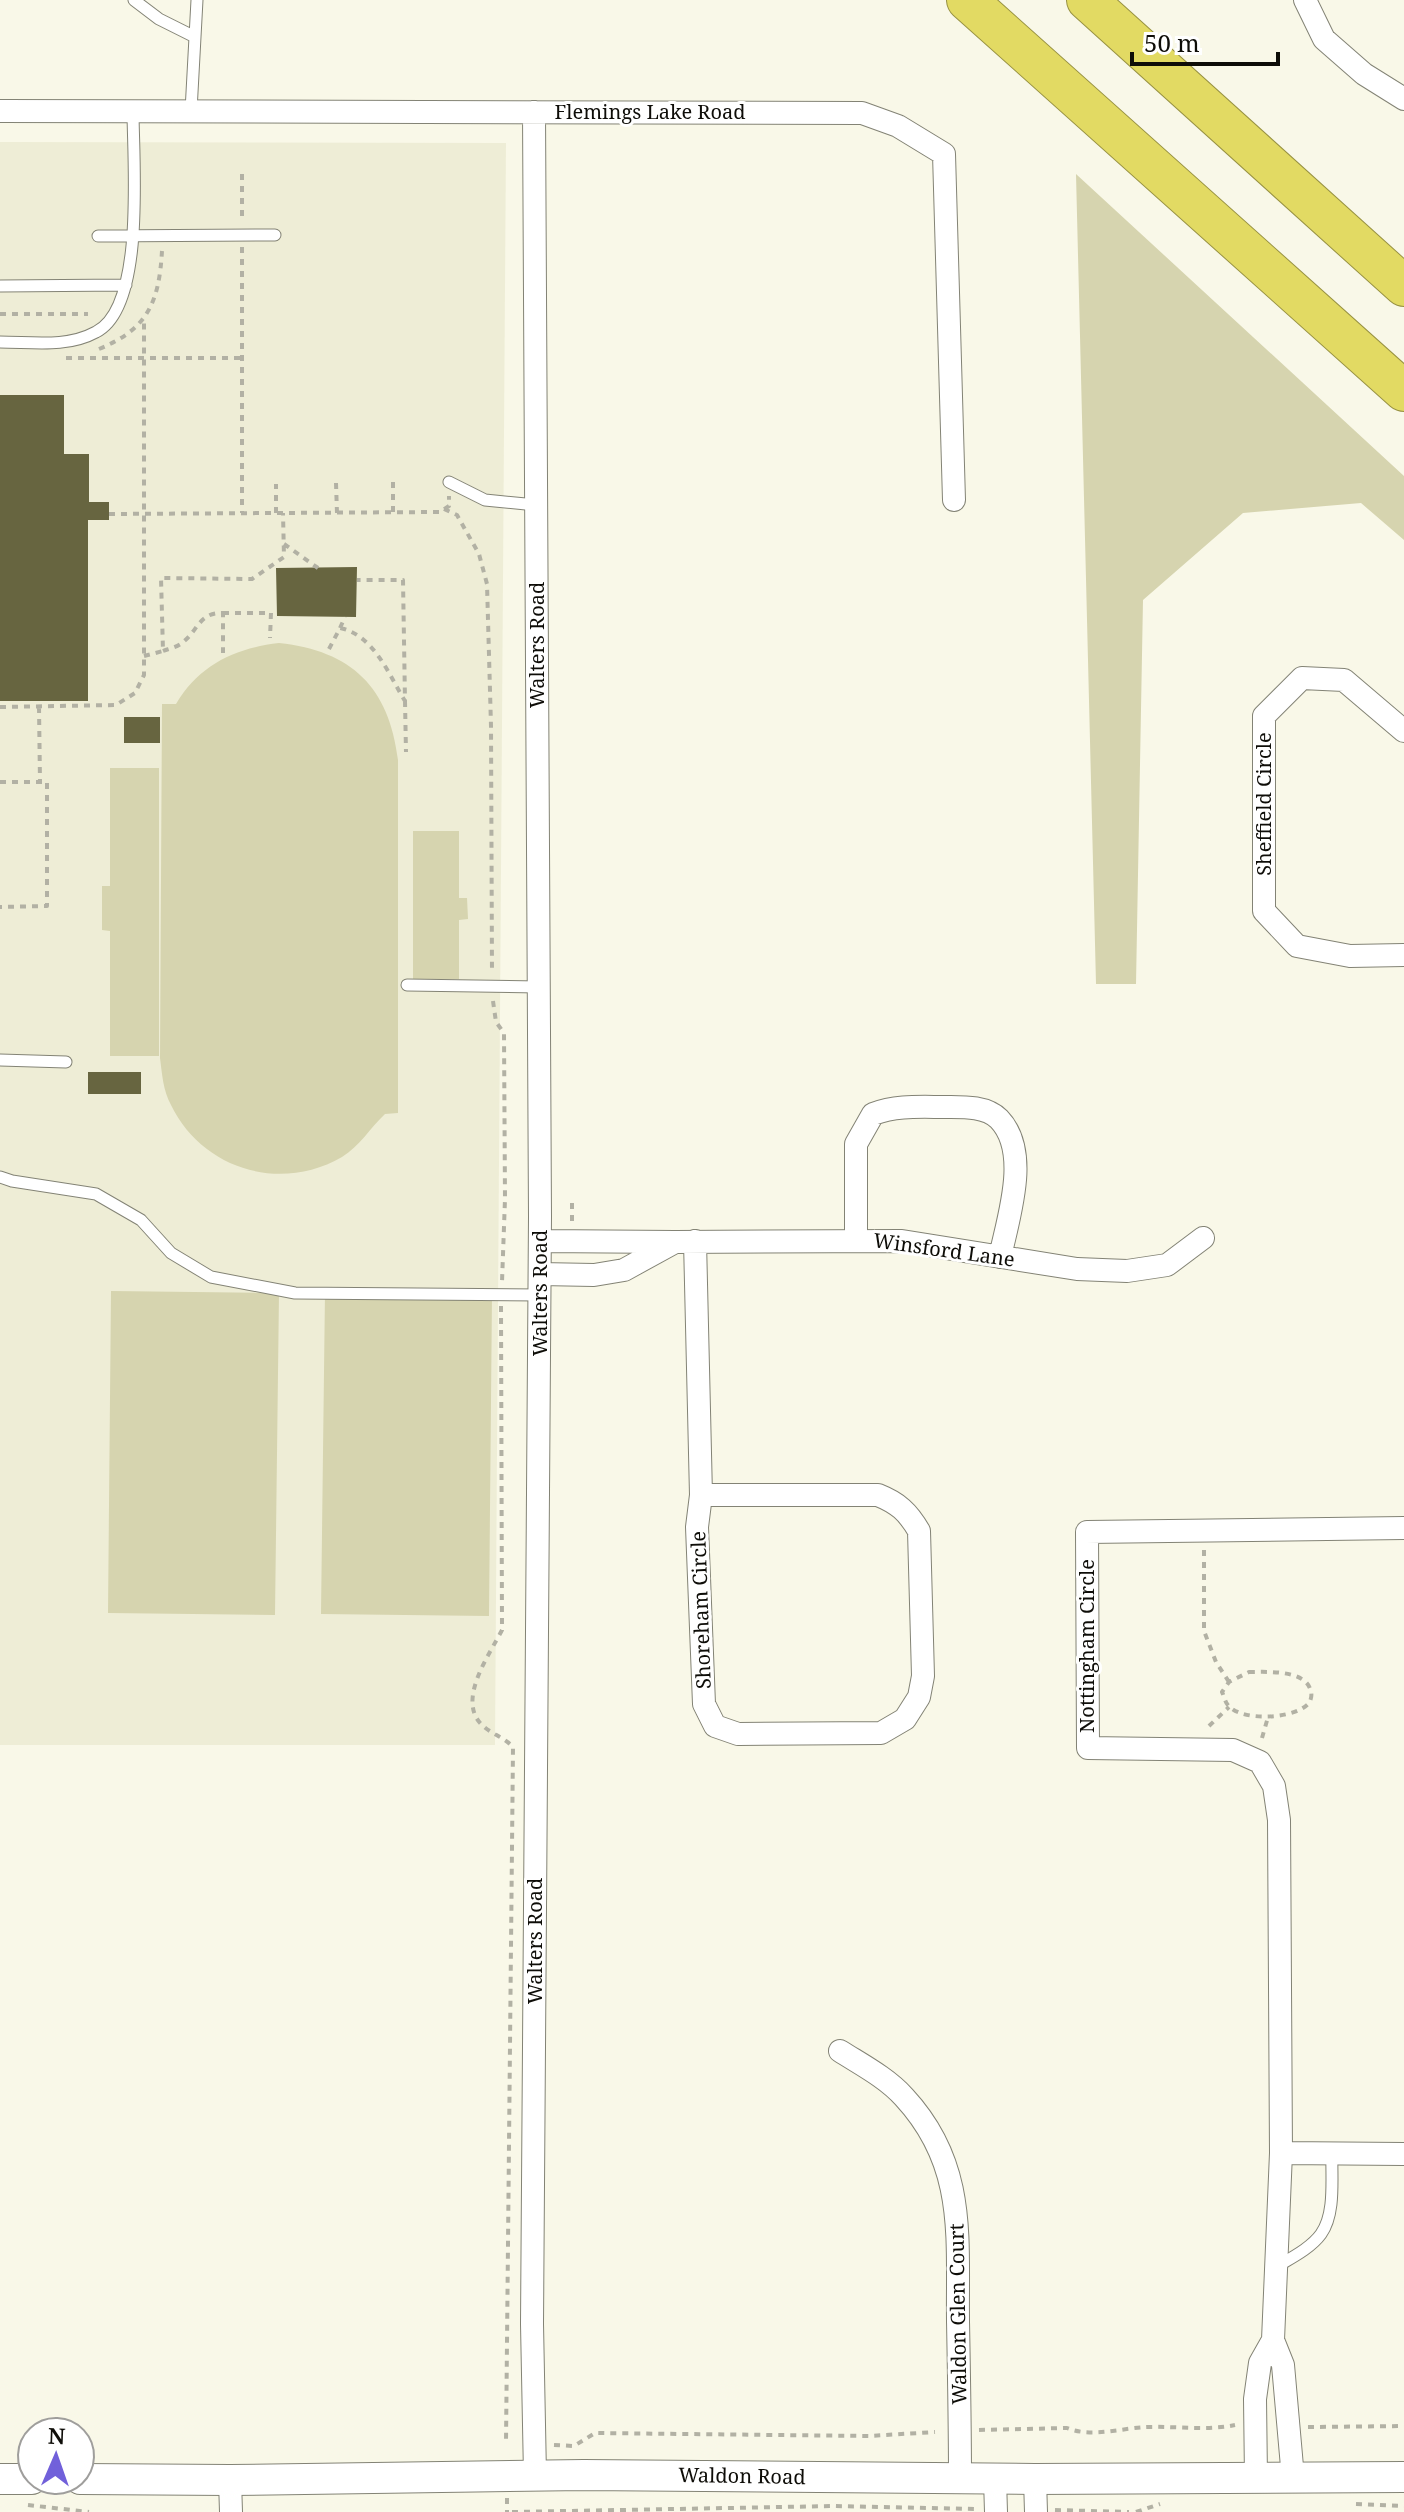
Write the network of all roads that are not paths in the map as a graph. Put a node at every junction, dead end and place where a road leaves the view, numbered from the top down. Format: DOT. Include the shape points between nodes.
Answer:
graph roads {
  1 [pos="134,0"];
  2 [pos="197,0"];
  3 [pos="967,0"];
  4 [pos="1087,0"];
  5 [pos="1305,0"];
  6 [pos="195,37"];
  7 [pos="1404,99"];
  8 [pos="0,111"];
  9 [pos="133,111"];
  10 [pos="191,111"];
  11 [pos="534,112"];
  12 [pos="132,235"];
  13 [pos="275,235"];
  14 [pos="98,236"];
  15 [pos="126,285"];
  16 [pos="0,286"];
  17 [pos="1404,286"];
  18 [pos="0,342"];
  19 [pos="1404,391"];
  20 [pos="449,482"];
  21 [pos="954,500"];
  22 [pos="536,505"];
  23 [pos="1404,731"];
  24 [pos="1404,955"];
  25 [pos="407,985"];
  26 [pos="539,987"];
  27 [pos="0,1060"];
  28 [pos="66,1062"];
  29 [pos="0,1177"];
  30 [pos="1203,1238"];
  31 [pos="856,1239"];
  32 [pos="540,1241"];
  33 [pos="685,1242"];
  34 [pos="1000,1257"];
  35 [pos="540,1285"];
  36 [pos="701,1495"];
  37 [pos="1404,1528"];
  38 [pos="840,2051"];
  39 [pos="1281,2153"];
  40 [pos="1332,2153"];
  41 [pos="1404,2154"];
  42 [pos="1276,2268"];
  43 [pos="1273,2340"];
  44 [pos="535,2475"];
  45 [pos="1404,2477"];
  46 [pos="1256,2478"];
  47 [pos="1293,2478"];
  48 [pos="96,2479"];
  49 [pos="960,2479"];
  50 [pos="995,2479"];
  51 [pos="1035,2479"];
  52 [pos="230,2480"];
  53 [pos="231,2512"];
  54 [pos="996,2512"];
  55 [pos="1036,2512"];
  1 -- 6 [label="lane"];
  2 -- 6 [label="lane"];
  3 -- 19 [label="highway"];
  4 -- 17 [label="highway"];
  5 -- 7 [label="street" via="1324,39"];
  6 -- 10 [label="lane"];
  8 -- 9 [label="street, Flemings Lake Road"];
  9 -- 10 [label="street, Flemings Lake Road"];
  9 -- 12 [label="lane"];
  10 -- 11 [label="street, Flemings Lake Road"];
  11 -- 21 [label="street, Flemings Lake Road" via="862,113 898,126 944,154"];
  11 -- 22 [label="street, Walters Road"];
  12 -- 13 [label="lane"];
  12 -- 14 [label="lane"];
  12 -- 15 [label="lane"];
  15 -- 16 [label="lane"];
  15 -- 18 [label="lane" via="116,314 99,331 69,343"];
  20 -- 22 [label="lane" via="485,500"];
  22 -- 26 [label="street, Walters Road"];
  23 -- 24 [label="street, Sheffield Circle" via="1344,680 1302,678 1264,716 1264,911 1297,946 1350,956"];
  25 -- 26 [label="lane"];
  26 -- 32 [label="street, Walters Road"];
  27 -- 28 [label="lane"];
  29 -- 35 [label="lane" via="96,1194 141,1220 171,1253 211,1277 295,1293 501,1296"];
  30 -- 34 [label="street, Winsford Lane" via="1167,1265 1127,1271"];
  31 -- 33 [label="street, Winsford Lane"];
  31 -- 34 [label="street, Winsford Lane"];
  31 -- 34 [label="street" via="856,1144 873,1114 893,1107 974,1107 998,1118 1016,1163"];
  32 -- 33 [label="street, Winsford Lane"];
  32 -- 35 [label="street, Walters Road"];
  33 -- 35 [label="street, Winsford Lane" via="624,1270"];
  33 -- 36 [label="street, Shoreham Circle"];
  35 -- 44 [label="street, Walters Road"];
  36 -- 36 [label="street, Shoreham Circle" via="697,1527 704,1704 715,1726 738,1734 881,1733 905,1719 919,1697 923,1676 919,1531 908,1513 878,1495"];
  37 -- 39 [label="street, Nottingham Circle" via="1087,1532 1088,1748 1233,1750 1260,1762 1274,1786 1279,1820"];
  38 -- 49 [label="street, Waldon Glen Court" via="904,2096 946,2164 960,2240"];
  39 -- 40 [label="street"];
  39 -- 42 [label="street, Nottingham Circle"];
  40 -- 41 [label="street"];
  40 -- 42 [label="lane" via="1330,2209 1322,2233"];
  42 -- 43 [label="street, Nottingham Circle"];
  43 -- 46 [label="street, Nottingham Circle" via="1260,2363 1255,2399"];
  43 -- 47 [label="street, Nottingham Circle" via="1283,2365"];
  44 -- 49 [label="street, Waldon Road"];
  44 -- 52 [label="street, Waldon Road"];
  45 -- 47 [label="street, Waldon Road"];
  46 -- 47 [label="street, Waldon Road"];
  46 -- 51 [label="street, Waldon Road"];
  48 -- 52 [label="street, Waldon Road"];
  49 -- 50 [label="street, Waldon Road"];
  50 -- 51 [label="street, Waldon Road"];
  50 -- 54 [label="street"];
  51 -- 55 [label="street"];
  52 -- 53 [label="street"];
}
